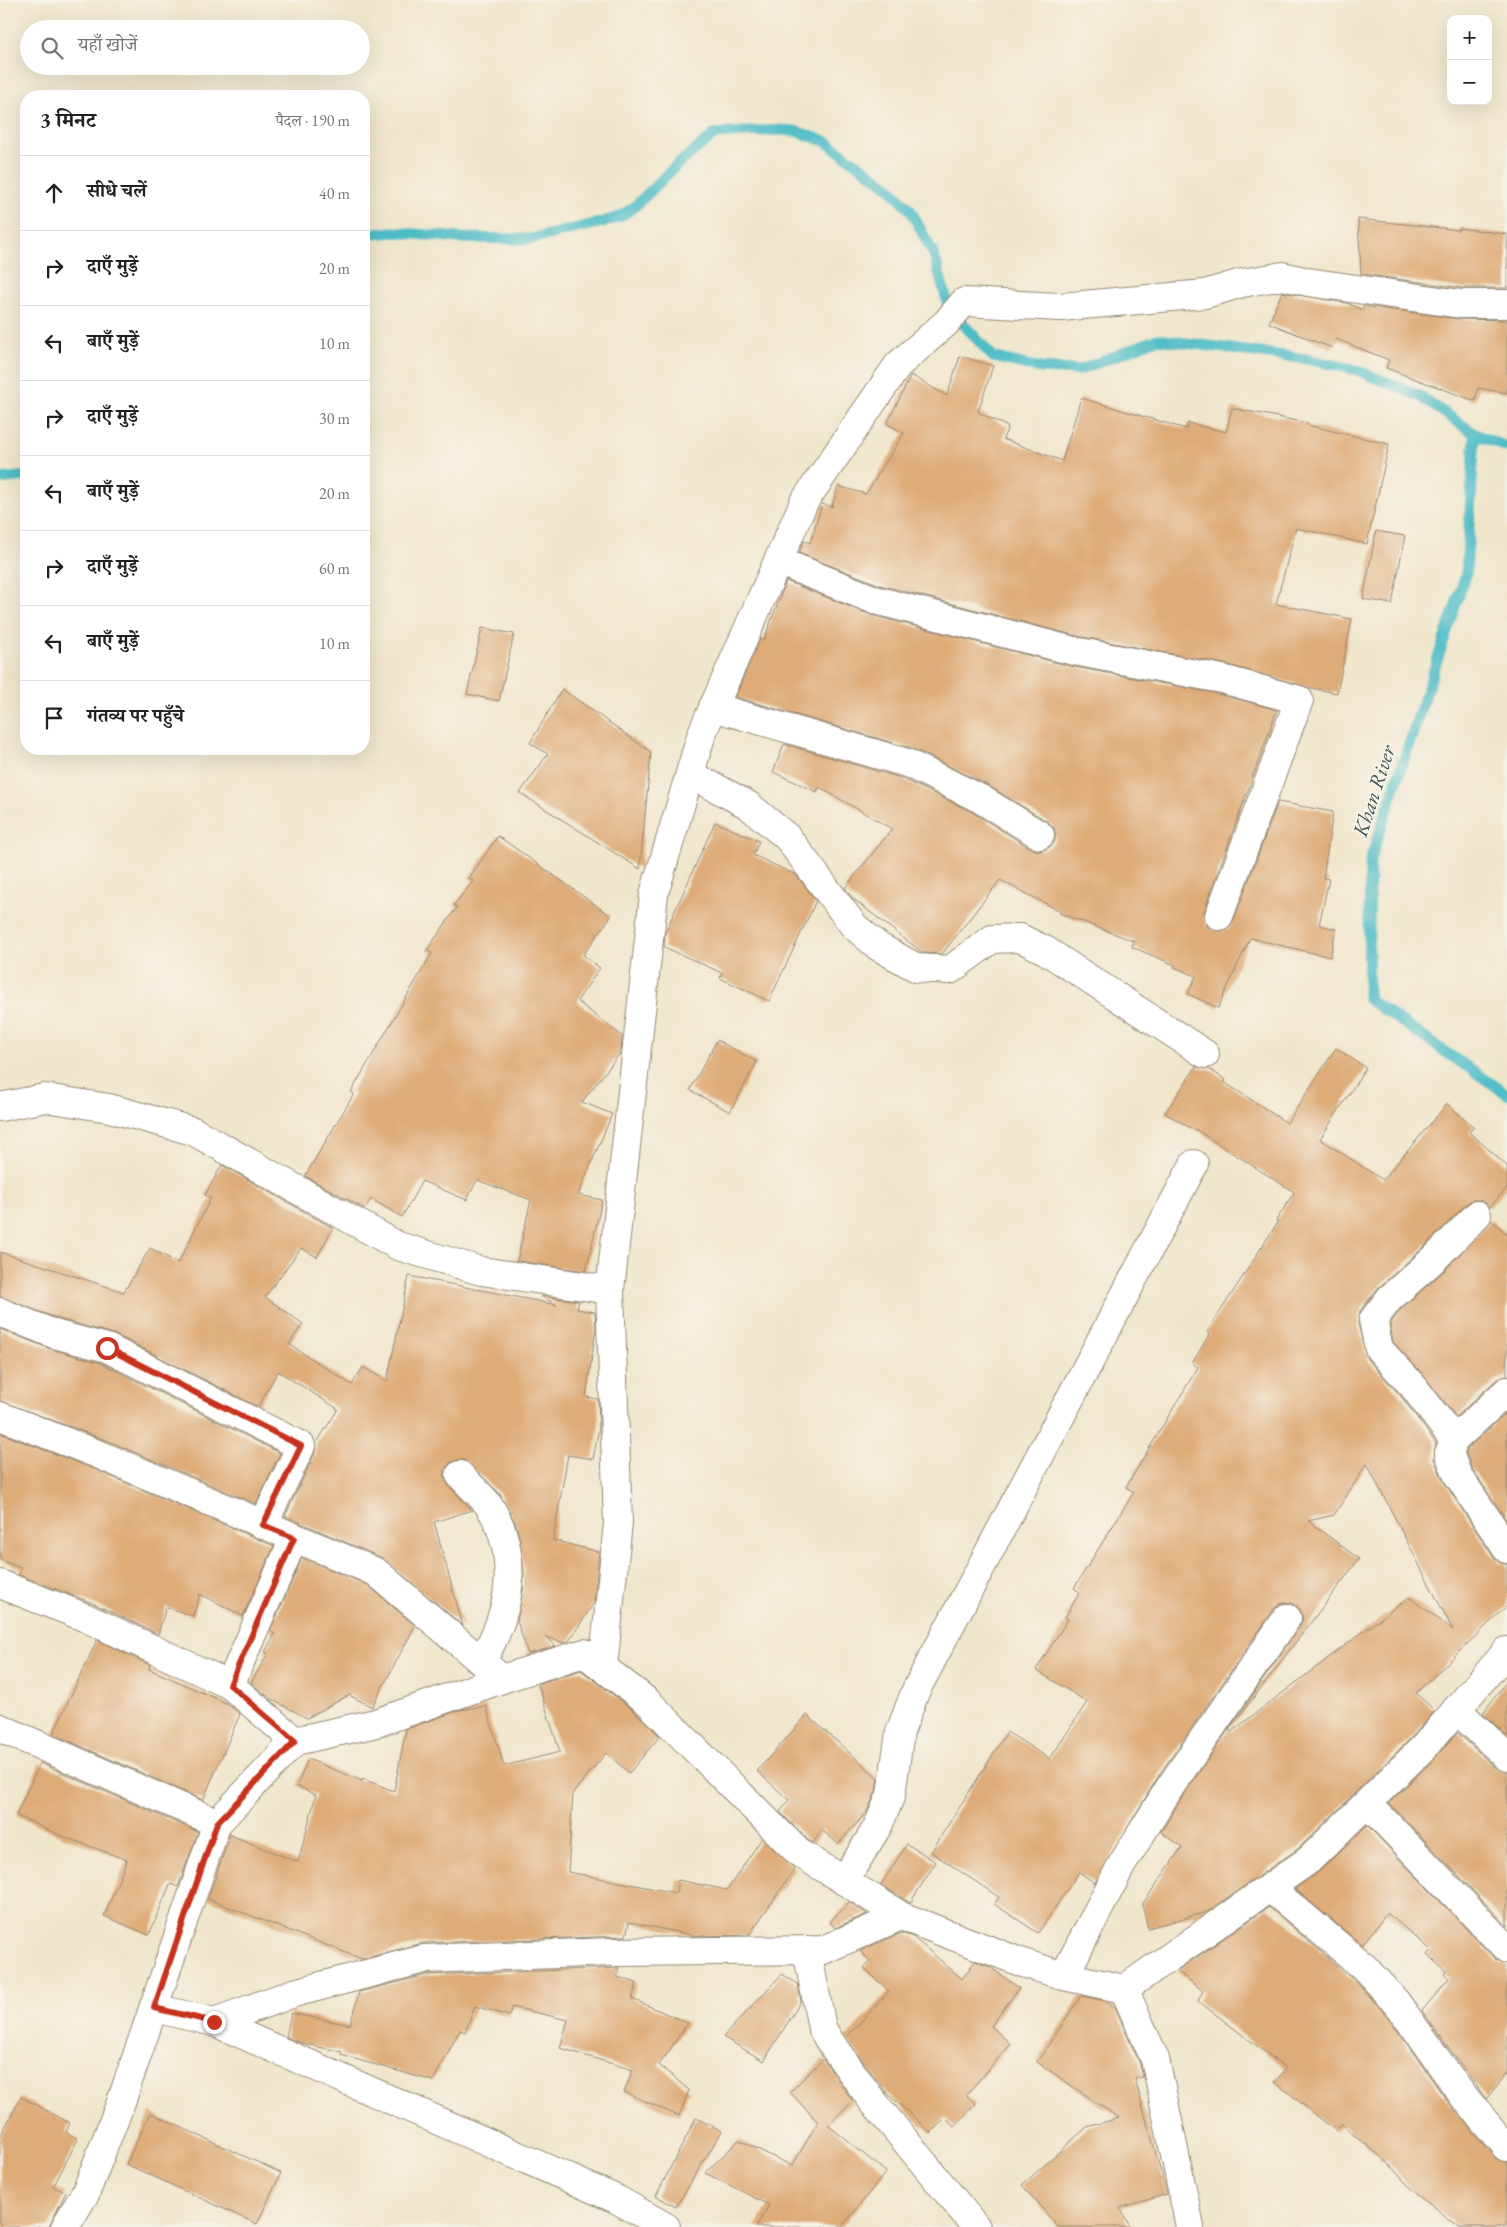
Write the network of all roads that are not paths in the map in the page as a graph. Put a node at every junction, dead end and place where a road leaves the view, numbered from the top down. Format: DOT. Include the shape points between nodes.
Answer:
graph roads {
  1 [pos="1507,304"];
  2 [pos="778,561"];
  3 [pos="713,707"];
  4 [pos="690,774"];
  5 [pos="1040,835"];
  6 [pos="1219,916"];
  7 [pos="1205,1054"];
  8 [pos="0,1107"];
  9 [pos="1194,1164"];
  10 [pos="1477,1215"];
  11 [pos="610,1290"];
  12 [pos="0,1312"];
  13 [pos="1507,1391"];
  14 [pos="0,1416"];
  15 [pos="1454,1440"];
  16 [pos="460,1475"];
  17 [pos="263,1525"];
  18 [pos="294,1538"];
  19 [pos="1507,1549"];
  20 [pos="0,1584"];
  21 [pos="1287,1618"];
  22 [pos="1507,1651"];
  23 [pos="603,1667"];
  24 [pos="492,1670"];
  25 [pos="230,1685"];
  26 [pos="1456,1709"];
  27 [pos="0,1728"];
  28 [pos="295,1741"];
  29 [pos="1507,1757"];
  30 [pos="1366,1803"];
  31 [pos="217,1823"];
  32 [pos="844,1881"];
  33 [pos="1270,1888"];
  34 [pos="901,1916"];
  35 [pos="1507,1949"];
  36 [pos="807,1950"];
  37 [pos="1064,1976"];
  38 [pos="1124,1990"];
  39 [pos="154,2008"];
  40 [pos="214,2022"];
  41 [pos="1506,2146"];
  42 [pos="65,2227"];
  43 [pos="666,2227"];
  44 [pos="976,2227"];
  45 [pos="1190,2227"];
  1 -- 2 [label="street" via="1461,304 1283,276 1242,282 1205,294 1060,307 964,302 946,323 898,365 804,502"];
  2 -- 3 [label="street"];
  2 -- 6 [label="street" via="875,600 1074,651 1222,679 1298,700"];
  3 -- 4 [label="street"];
  3 -- 5 [label="street" via="907,763 970,793"];
  4 -- 7 [label="street" via="748,804 787,837 854,926 879,947 917,968 950,970 992,939 1020,938 1045,950"];
  4 -- 11 [label="street" via="654,894"];
  8 -- 11 [label="street" via="45,1098 110,1108 193,1131 341,1217 398,1246 481,1271"];
  9 -- 32 [label="street" via="916,1690 900,1732 891,1794 878,1826"];
  10 -- 15 [label="street" via="1390,1298 1373,1320 1379,1349 1413,1386"];
  11 -- 23 [label="street" via="618,1523"];
  12 -- 17 [label="street" via="54,1334 107,1348 301,1446"];
  13 -- 15 [label="street"];
  14 -- 17 [label="street"];
  15 -- 19 [label="street" via="1449,1453 1456,1474"];
  16 -- 24 [label="street" via="486,1502 500,1527 508,1558 508,1586"];
  17 -- 18 [label="street"];
  18 -- 24 [label="street" via="376,1572"];
  18 -- 25 [label="street"];
  20 -- 25 [label="street" via="84,1617"];
  21 -- 37 [label="street" via="1172,1784 1131,1850"];
  22 -- 26 [label="street"];
  23 -- 24 [label="street" via="584,1653"];
  23 -- 32 [label="street" via="648,1702 798,1852"];
  24 -- 28 [label="street" via="376,1723"];
  25 -- 28 [label="street"];
  26 -- 29 [label="street"];
  26 -- 30 [label="street" via="1424,1747"];
  27 -- 31 [label="street"];
  28 -- 31 [label="street"];
  30 -- 33 [label="street" via="1309,1860"];
  30 -- 35 [label="street"];
  31 -- 39 [label="street"];
  32 -- 34 [label="street"];
  33 -- 38 [label="street"];
  33 -- 41 [label="street" via="1364,1967 1397,2003 1461,2093"];
  34 -- 36 [label="street" via="823,1950"];
  34 -- 37 [label="street"];
  36 -- 40 [label="street" via="612,1952 424,1959 294,1993"];
  36 -- 44 [label="street" via="822,2028 830,2042 871,2099"];
  37 -- 38 [label="street"];
  38 -- 45 [label="street" via="1155,2059"];
  39 -- 40 [label="street"];
  39 -- 42 [label="street" via="86,2192"];
  40 -- 43 [label="street" via="616,2199"];
}
